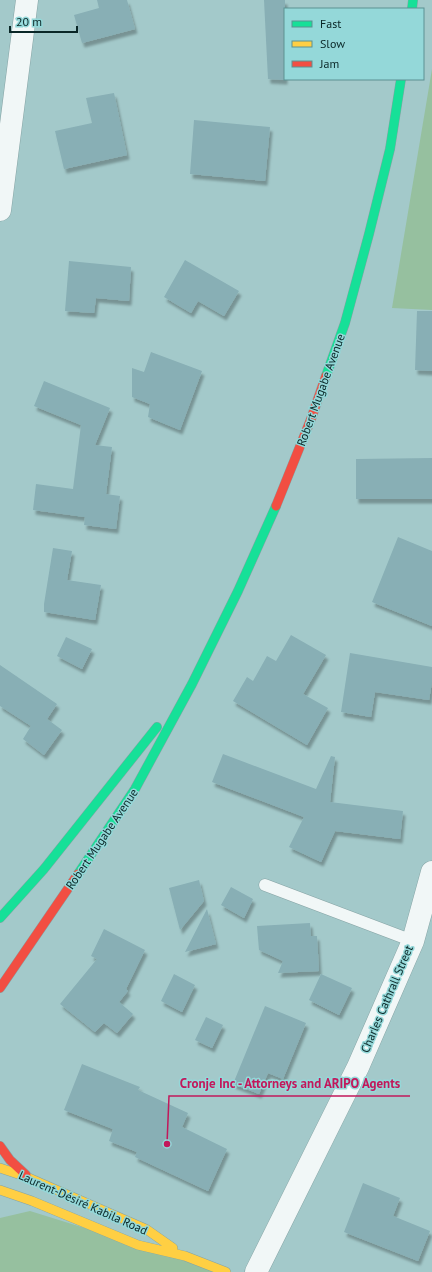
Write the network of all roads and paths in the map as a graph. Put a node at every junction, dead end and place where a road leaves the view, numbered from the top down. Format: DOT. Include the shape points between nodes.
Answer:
graph roads {
  1 [pos="27,0"];
  2 [pos="401,80"];
  3 [pos="0,210"];
  4 [pos="192,684"];
  5 [pos="432,872"];
  6 [pos="265,885"];
  7 [pos="0,918"];
  8 [pos="413,941"];
  9 [pos="0,988"];
  10 [pos="0,1146"];
  11 [pos="0,1168"];
  12 [pos="27,1177"];
  13 [pos="0,1190"];
  14 [pos="32,1201"];
  15 [pos="6,1202"];
  16 [pos="185,1256"];
  17 [pos="226,1272"];
  18 [pos="256,1272"];
  1 -- 3 [label="street"];
  2 -- 4 [label="main road, Robert Mugabe Avenue" via="390,149 346,323 270,522"];
  4 -- 7 [label="main road, Robert Mugabe Avenue" via="44,869"];
  4 -- 9 [label="main road, Robert Mugabe Avenue" via="136,789"];
  5 -- 8 [label="street, Charles Cathrall Street"];
  6 -- 8 [label="lane"];
  8 -- 18 [label="street, Charles Cathrall Street" via="358,1067"];
  10 -- 12 [label="main road"];
  11 -- 12 [label="main road, Laurent-Désiré Kabila Road"];
  12 -- 16 [label="main road, Laurent-Désiré Kabila Road" via="146,1229"];
  13 -- 14 [label="main road, Laurent-Désiré Kabila Road"];
  14 -- 15 [label="main road"];
  14 -- 16 [label="main road, Laurent-Désiré Kabila Road" via="138,1245"];
  16 -- 17 [label="main road, Laurent-Désiré Kabila Road"];
}
